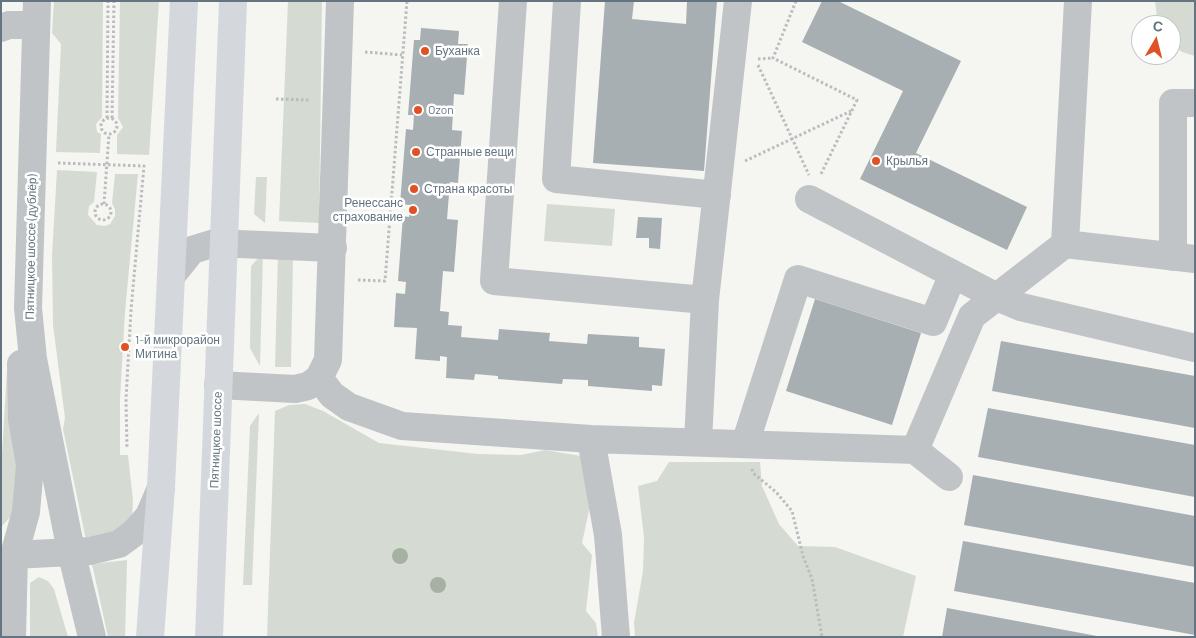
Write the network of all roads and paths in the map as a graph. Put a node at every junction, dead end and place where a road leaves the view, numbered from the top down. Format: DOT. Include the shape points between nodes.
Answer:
graph roads {
  1 [pos="108,1"];
  2 [pos="114,1"];
  3 [pos="184,1"];
  4 [pos="233,1"];
  5 [pos="340,1"];
  6 [pos="407,1"];
  7 [pos="513,1"];
  8 [pos="567,1"];
  9 [pos="738,1"];
  10 [pos="796,1"];
  11 [pos="1078,1"];
  12 [pos="37,13"];
  13 [pos="1,28"];
  14 [pos="362,52"];
  15 [pos="402,55"];
  16 [pos="773,58"];
  17 [pos="276,99"];
  18 [pos="319,100"];
  19 [pos="1195,104"];
  20 [pos="851,111"];
  21 [pos="107,118"];
  22 [pos="112,118"];
  23 [pos="109,134"];
  24 [pos="792,139"];
  25 [pos="720,161"];
  26 [pos="55,163"];
  27 [pos="106,165"];
  28 [pos="812,193"];
  29 [pos="716,195"];
  30 [pos="359,203"];
  31 [pos="104,204"];
  32 [pos="391,204"];
  33 [pos="225,243"];
  34 [pos="1065,244"];
  35 [pos="333,248"];
  36 [pos="1184,258"];
  37 [pos="953,274"];
  38 [pos="172,275"];
  39 [pos="358,280"];
  40 [pos="997,297"];
  41 [pos="706,300"];
  42 [pos="28,308"];
  43 [pos="1195,348"];
  44 [pos="319,378"];
  45 [pos="218,385"];
  46 [pos="591,439"];
  47 [pos="698,442"];
  48 [pos="747,444"];
  49 [pos="127,449"];
  50 [pos="915,450"];
  51 [pos="949,477"];
  52 [pos="161,487"];
  53 [pos="71,551"];
  54 [pos="7,554"];
  55 [pos="84,598"];
  56 [pos="12,637"];
  57 [pos="92,637"];
  58 [pos="150,637"];
  59 [pos="210,637"];
  60 [pos="616,637"];
  61 [pos="822,637"];
  1 -- 21 [label="path"];
  2 -- 22 [label="path"];
  3 -- 38 [label="main road"];
  4 -- 33 [label="main road, Пятницкое шоссе"];
  5 -- 35 [label="street"];
  6 -- 15 [label="path"];
  7 -- 41 [label="street" via="494,281"];
  8 -- 29 [label="street" via="556,179"];
  9 -- 25 [label="street"];
  10 -- 16 [label="path"];
  11 -- 34 [label="street"];
  12 -- 13 [label="street"];
  12 -- 42 [label="street, Пятницкое шоссе (дублёр)"];
  14 -- 15 [label="path"];
  15 -- 32 [label="path"];
  16 -- 20 [label="path" via="857,100"];
  16 -- 24 [label="path" via="755,59"];
  17 -- 18 [label="path"];
  19 -- 36 [label="street" via="1173,103"];
  20 -- 24 [label="path"];
  20 -- 28 [label="path"];
  21 -- 22 [label="path"];
  21 -- 23 [label="path" via="101,127"];
  22 -- 23 [label="path" via="118,128"];
  23 -- 27 [label="path"];
  24 -- 25 [label="path" via="741,163"];
  24 -- 28 [label="path"];
  25 -- 29 [label="street"];
  26 -- 27 [label="path"];
  27 -- 31 [label="path"];
  27 -- 49 [label="path" via="144,166 131,310"];
  28 -- 37 [label="street"];
  29 -- 41 [label="street"];
  30 -- 32 [label="path"];
  31 -- 31 [label="path" via="95,208 94,214 102,221 110,216 111,211"];
  32 -- 39 [label="path" via="385,280"];
  33 -- 35 [label="street"];
  33 -- 38 [label="street" via="202,245 192,250"];
  33 -- 45 [label="main road, Пятницкое шоссе"];
  34 -- 36 [label="street"];
  34 -- 40 [label="street"];
  35 -- 44 [label="street" via="329,351 325,370"];
  37 -- 40 [label="street"];
  37 -- 48 [label="street" via="933,322 798,279"];
  38 -- 52 [label="main road"];
  40 -- 43 [label="street" via="1021,307"];
  40 -- 50 [label="street" via="972,316"];
  41 -- 47 [label="street"];
  42 -- 53 [label="street, Пятницкое шоссе (дублёр)" via="33,359"];
  42 -- 54 [label="street" via="20,378 22,419 30,464 26,512"];
  44 -- 45 [label="street" via="308,386 295,389"];
  44 -- 46 [label="street" via="332,395 349,407 402,426"];
  45 -- 59 [label="main road, Пятницкое шоссе"];
  46 -- 47 [label="street"];
  46 -- 60 [label="street" via="608,535"];
  47 -- 48 [label="street"];
  48 -- 50 [label="street"];
  48 -- 61 [label="path" via="753,473 792,510 812,579"];
  50 -- 51 [label="street"];
  52 -- 53 [label="street" via="149,516 119,544 90,551"];
  52 -- 58 [label="main road"];
  53 -- 54 [label="street"];
  53 -- 55 [label="street, Пятницкое шоссе (дублёр)"];
  54 -- 55 [label="street" via="46,565 65,576"];
  54 -- 56 [label="street"];
  55 -- 57 [label="street, Пятницкое шоссе (дублёр)"];
}
